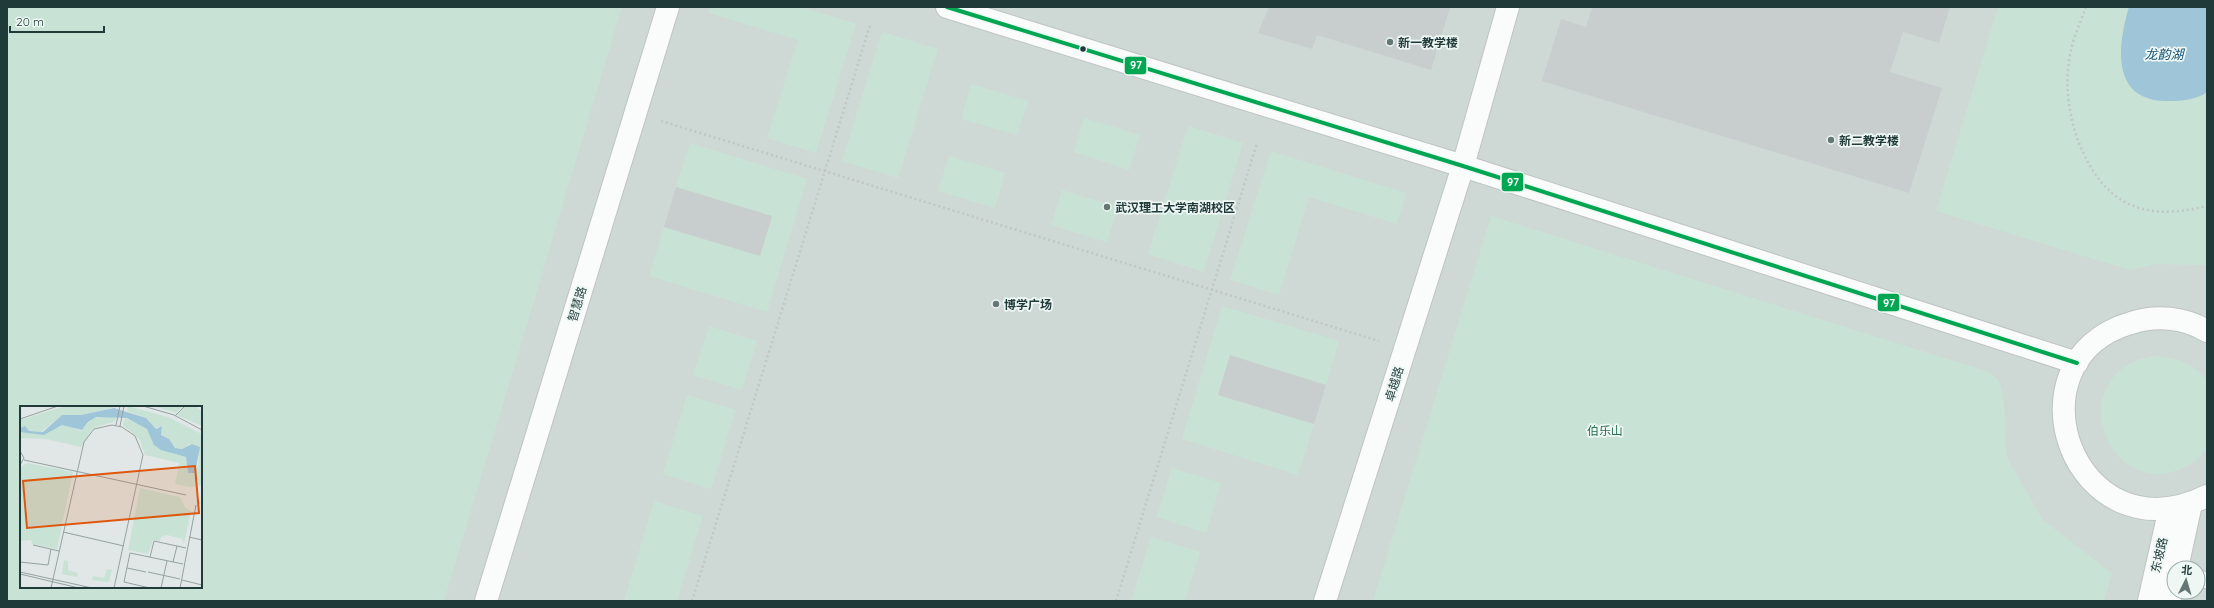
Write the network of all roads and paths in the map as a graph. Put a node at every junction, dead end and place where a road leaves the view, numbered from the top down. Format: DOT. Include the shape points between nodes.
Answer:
graph roads {
  1 [pos="668,7"];
  2 [pos="947,7"];
  3 [pos="1508,7"];
  4 [pos="2086,7"];
  5 [pos="870,25"];
  6 [pos="636,113"];
  7 [pos="1257,143"];
  8 [pos="1463,166"];
  9 [pos="825,171"];
  10 [pos="2207,206"];
  11 [pos="1212,290"];
  12 [pos="2207,331"];
  13 [pos="1405,349"];
  14 [pos="2077,363"];
  15 [pos="2199,500"];
  16 [pos="2170,508"];
  17 [pos="2180,560"];
  18 [pos="486,601"];
  19 [pos="692,601"];
  20 [pos="1116,601"];
  21 [pos="1326,601"];
  22 [pos="2148,601"];
  1 -- 6 [label="street, 智慧路"];
  2 -- 8 [label="street"];
  3 -- 8 [label="street, 卓越路"];
  4 -- 10 [label="path" via="2071,50 2069,111 2085,158 2099,182 2114,196 2152,211 2171,212"];
  5 -- 9 [label="path"];
  6 -- 9 [label="path"];
  6 -- 18 [label="street, 智慧路"];
  7 -- 11 [label="path"];
  8 -- 13 [label="street, 卓越路"];
  8 -- 14 [label="street"];
  9 -- 11 [label="path"];
  9 -- 19 [label="path"];
  11 -- 13 [label="path"];
  11 -- 20 [label="path"];
  12 -- 14 [label="street" via="2181,320 2161,317 2142,319 2105,334"];
  13 -- 21 [label="street, 卓越路"];
  14 -- 16 [label="street" via="2064,399 2063,418 2073,456 2097,486 2113,497 2131,505 2150,509"];
  15 -- 16 [label="street"];
  15 -- 17 [label="street, 东坡路"];
  16 -- 22 [label="street, 东坡路"];
}
